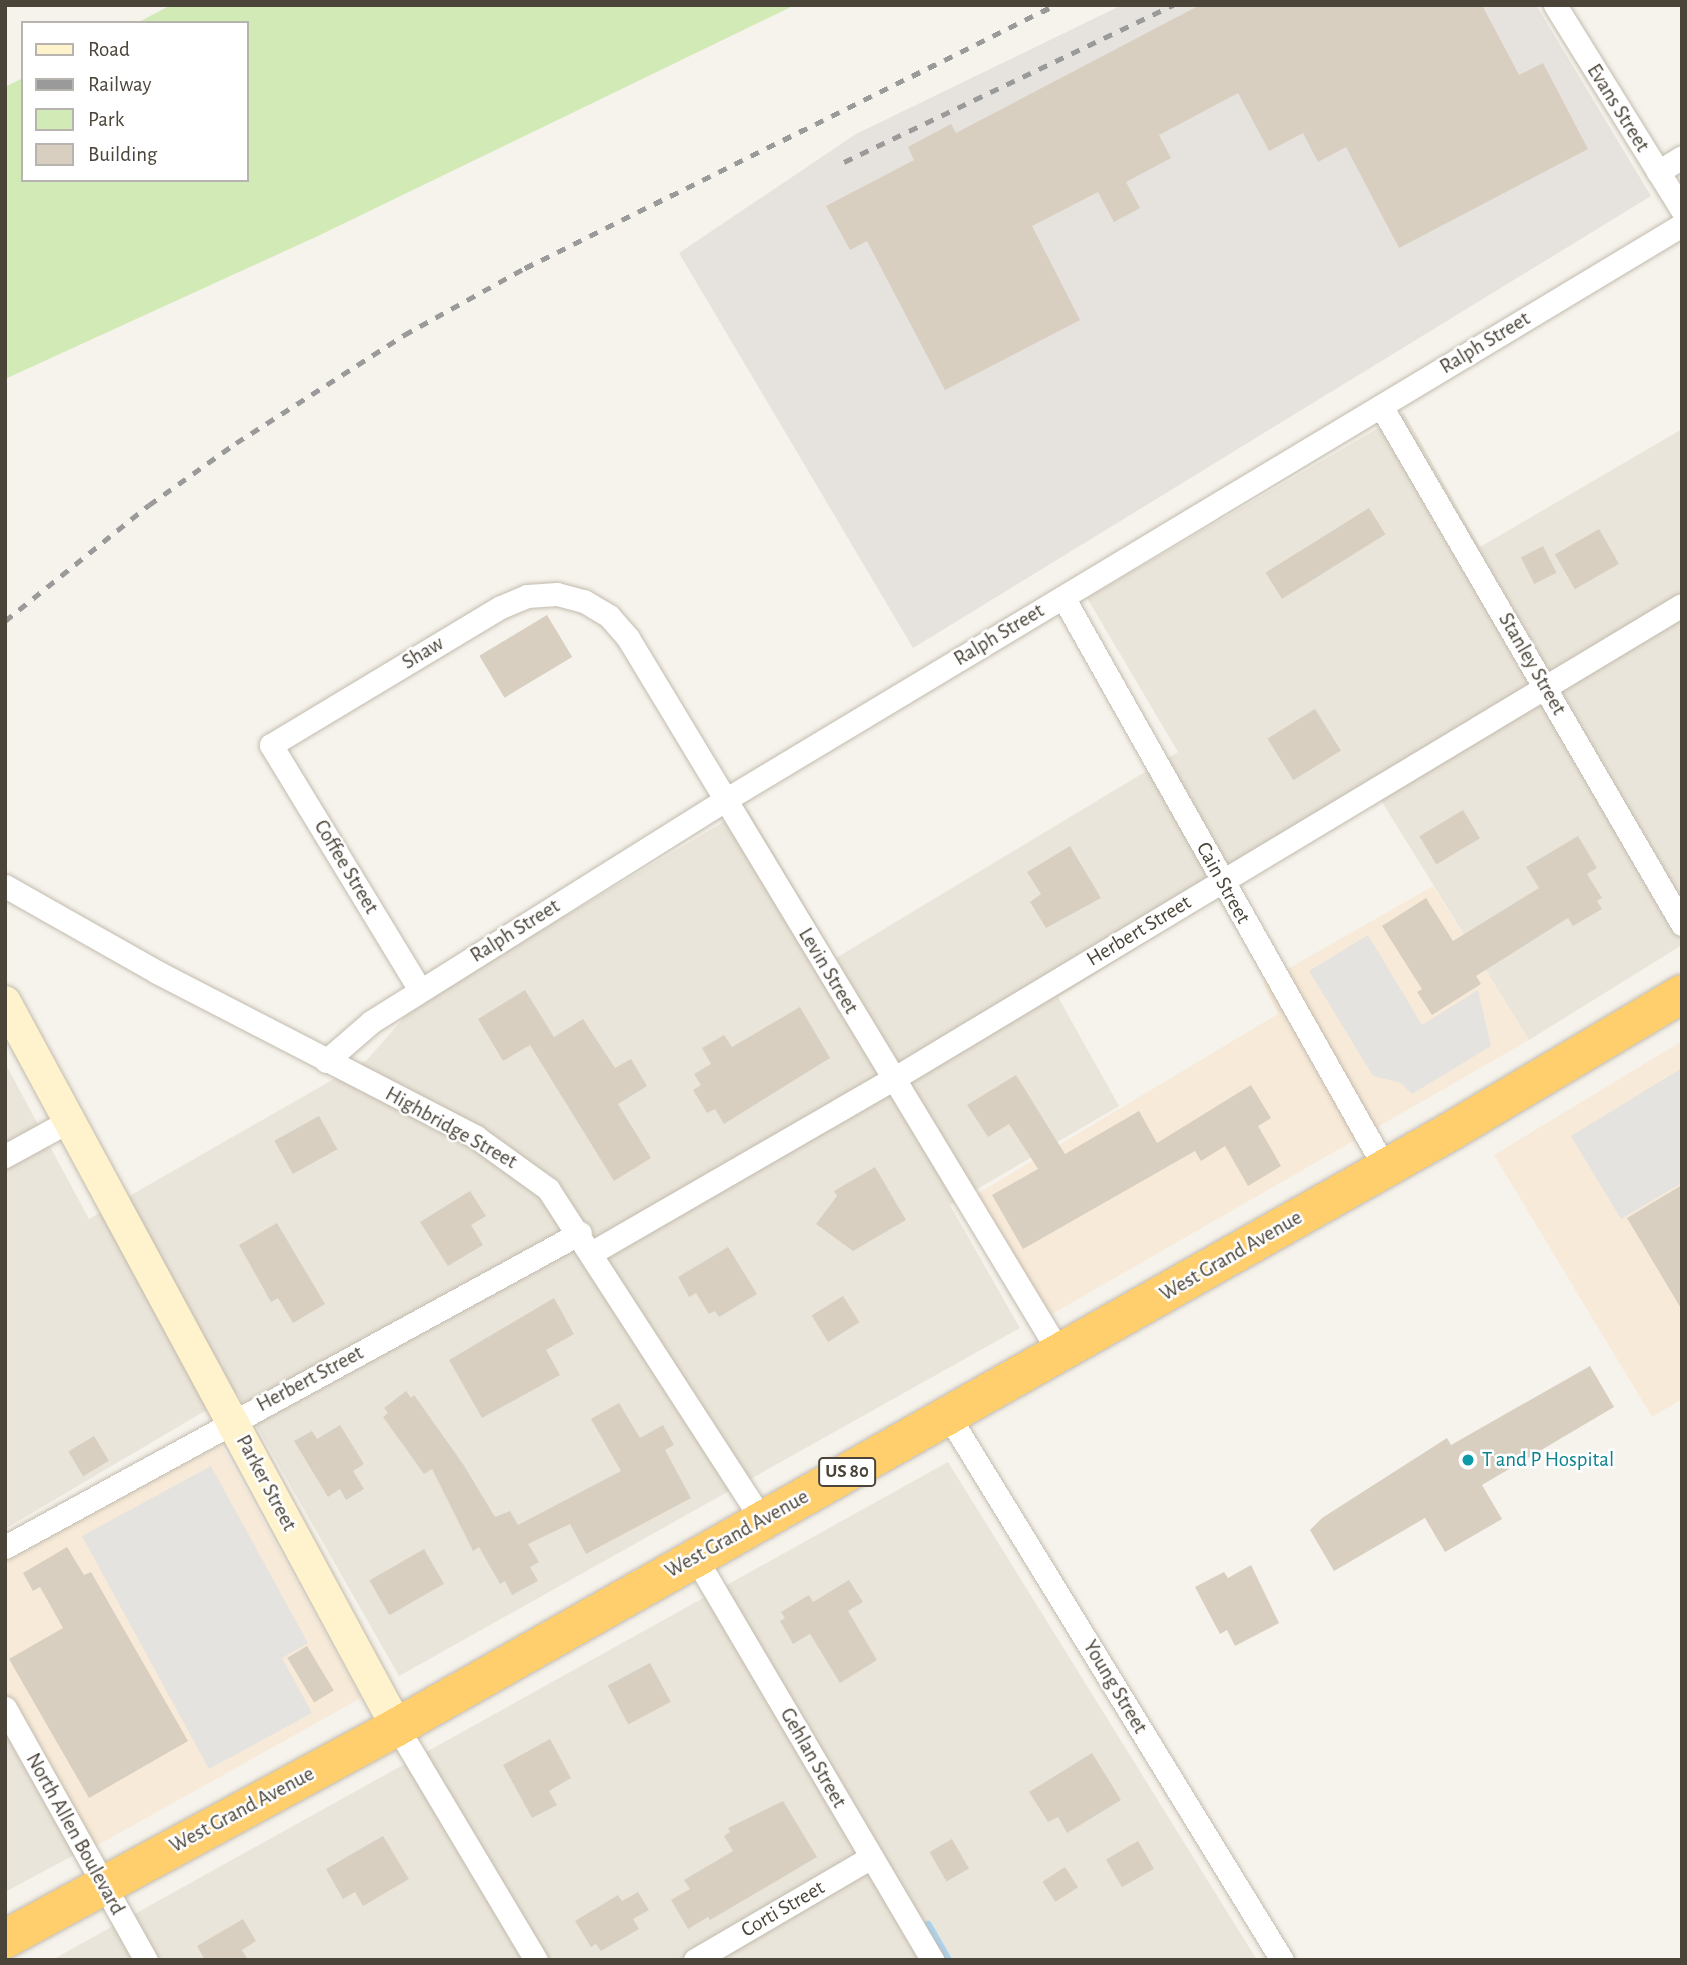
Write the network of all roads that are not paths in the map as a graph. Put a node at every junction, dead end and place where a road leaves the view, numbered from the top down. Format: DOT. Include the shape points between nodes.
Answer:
graph roads {
  1 [pos="1555,5"];
  2 [pos="1682,158"];
  3 [pos="1658,172"];
  4 [pos="1682,210"];
  5 [pos="1682,225"];
  6 [pos="1381,406"];
  7 [pos="1063,597"];
  8 [pos="584,601"];
  9 [pos="1682,605"];
  10 [pos="1546,687"];
  11 [pos="271,745"];
  12 [pos="725,800"];
  13 [pos="1222,881"];
  14 [pos="5,886"];
  15 [pos="1682,924"];
  16 [pos="420,990"];
  17 [pos="1682,994"];
  18 [pos="5,1002"];
  19 [pos="326,1061"];
  20 [pos="893,1079"];
  21 [pos="69,1121"];
  22 [pos="5,1156"];
  23 [pos="1385,1168"];
  24 [pos="580,1233"];
  25 [pos="593,1252"];
  26 [pos="1059,1352"];
  27 [pos="948,1415"];
  28 [pos="232,1421"];
  29 [pos="762,1520"];
  30 [pos="5,1547"];
  31 [pos="695,1557"];
  32 [pos="5,1708"];
  33 [pos="397,1727"];
  34 [pos="871,1857"];
  35 [pos="103,1885"];
  36 [pos="5,1939"];
  37 [pos="146,1960"];
  38 [pos="536,1960"];
  39 [pos="695,1960"];
  40 [pos="932,1960"];
  41 [pos="1282,1960"];
  1 -- 3 [label="street, Evans Street"];
  2 -- 3 [label="street"];
  3 -- 4 [label="street, Evans Street"];
  5 -- 6 [label="street, Ralph Street"];
  6 -- 7 [label="street, Ralph Street"];
  6 -- 10 [label="street, Stanley Street"];
  7 -- 12 [label="street, Ralph Street"];
  7 -- 13 [label="street, Cain Street"];
  8 -- 11 [label="street, Shaw" via="556,594 527,596 501,607"];
  8 -- 12 [label="street, Levin Street" via="609,616 628,638"];
  9 -- 10 [label="street, Herbert Street"];
  10 -- 13 [label="street, Herbert Street"];
  10 -- 15 [label="street, Stanley Street"];
  11 -- 16 [label="street, Coffee Street"];
  12 -- 16 [label="street, Ralph Street"];
  12 -- 20 [label="street, Levin Street"];
  13 -- 20 [label="street, Herbert Street"];
  13 -- 23 [label="street, Cain Street"];
  14 -- 19 [label="street, Highbridge Street"];
  16 -- 19 [label="street, Ralph Street"];
  17 -- 23 [label="highway, West Grand Avenue / US 80"];
  18 -- 21 [label="street, Parker Street"];
  19 -- 24 [label="street, Highbridge Street" via="501,1153 548,1189"];
  20 -- 25 [label="street, Herbert Street"];
  20 -- 26 [label="street, Levin Street"];
  21 -- 22 [label="street"];
  21 -- 28 [label="street, Parker Street"];
  23 -- 26 [label="highway, West Grand Avenue / US 80"];
  24 -- 25 [label="street, Highbridge Street"];
  24 -- 28 [label="street, Herbert Street"];
  25 -- 29 [label="street, Highbridge Street"];
  26 -- 27 [label="highway, West Grand Avenue / US 80"];
  27 -- 29 [label="highway, West Grand Avenue / US 80"];
  27 -- 41 [label="street, Young Street"];
  28 -- 30 [label="street, Herbert Street"];
  28 -- 33 [label="street, Parker Street"];
  29 -- 31 [label="highway, West Grand Avenue / US 80"];
  31 -- 33 [label="highway, West Grand Avenue / US 80"];
  31 -- 34 [label="street, Gehlan Street"];
  32 -- 35 [label="street, North Allen Boulevard"];
  33 -- 35 [label="highway, West Grand Avenue / US 80"];
  33 -- 38 [label="street, Parker Street"];
  34 -- 39 [label="street, Corti Street"];
  34 -- 40 [label="street, Gehlan Street"];
  35 -- 36 [label="highway, West Grand Avenue / US 80"];
  35 -- 37 [label="street, North Allen Boulevard"];
}
